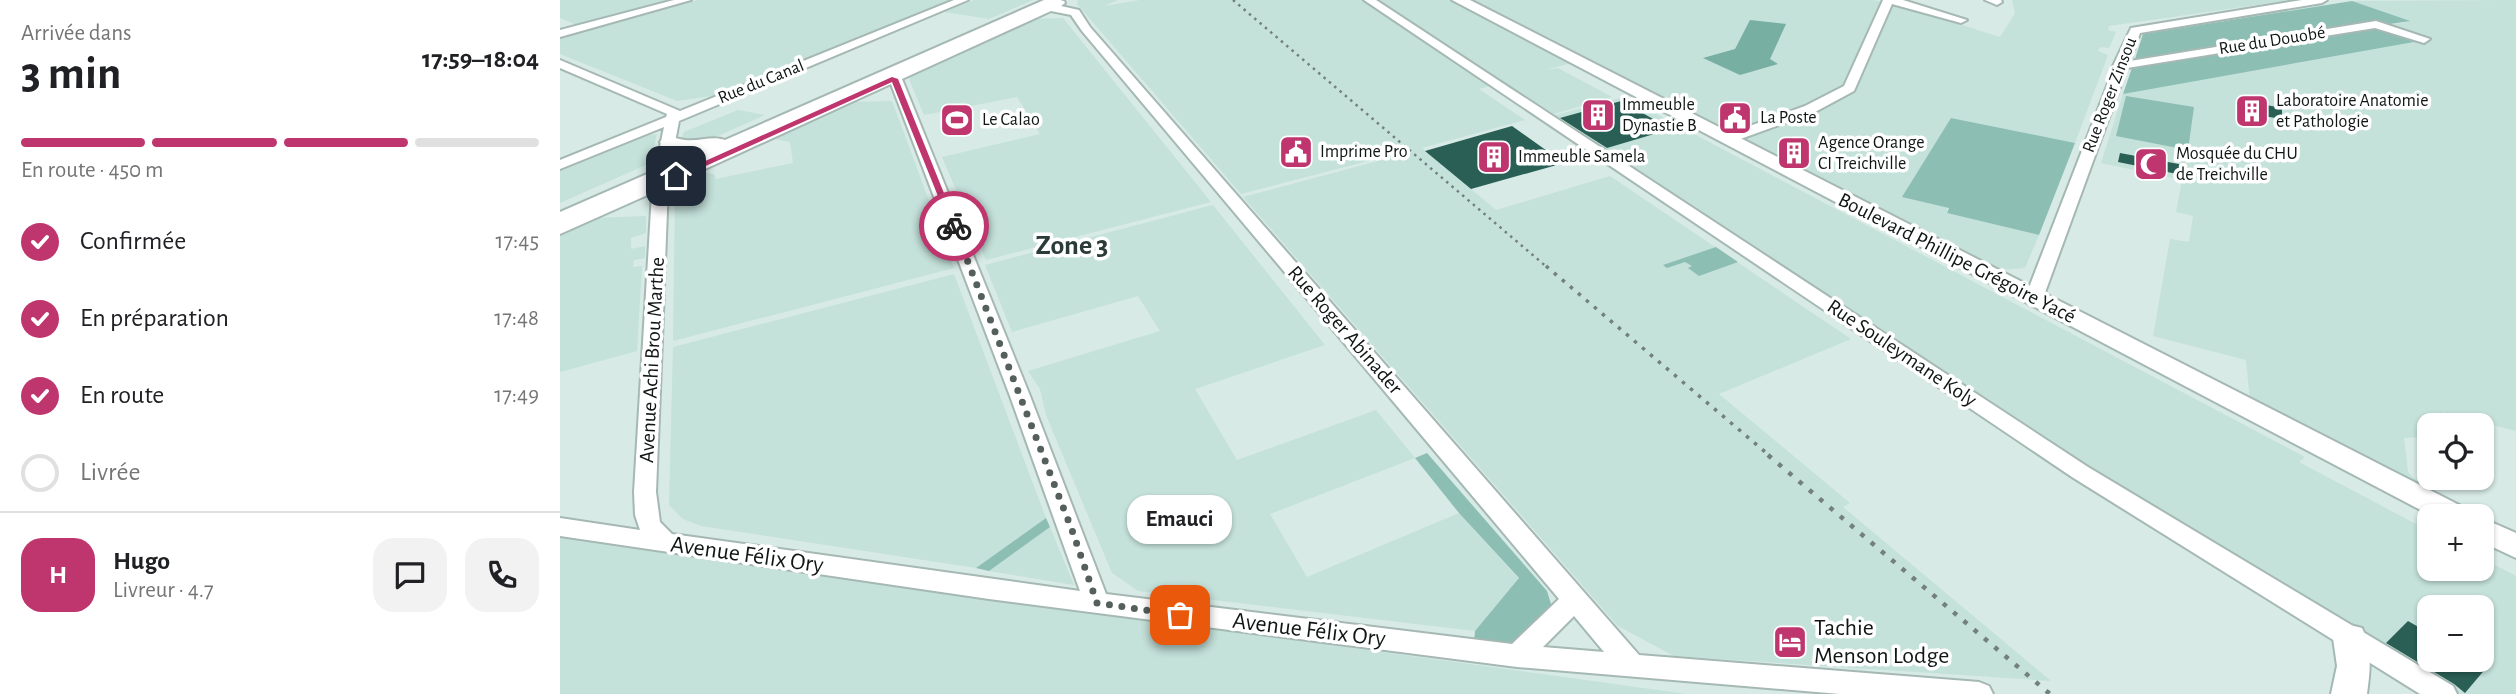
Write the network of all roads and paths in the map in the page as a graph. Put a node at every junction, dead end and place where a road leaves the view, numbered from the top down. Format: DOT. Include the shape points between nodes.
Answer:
graph roads {
  1 [pos="686,0"];
  2 [pos="963,0"];
  3 [pos="1369,0"];
  4 [pos="1459,0"];
  5 [pos="1889,0"];
  6 [pos="2322,0"];
  7 [pos="1054,2"];
  8 [pos="1961,20"];
  9 [pos="560,34"];
  10 [pos="2424,39"];
  11 [pos="560,64"];
  12 [pos="2119,66"];
  13 [pos="895,79"];
  14 [pos="673,118"];
  15 [pos="1727,138"];
  16 [pos="669,142"];
  17 [pos="719,142"];
  18 [pos="560,165"];
  19 [pos="660,188"];
  20 [pos="630,207"];
  21 [pos="597,212"];
  22 [pos="560,213"];
  23 [pos="560,220"];
  24 [pos="560,229"];
  25 [pos="2034,298"];
  26 [pos="2433,504"];
  27 [pos="560,527"];
  28 [pos="2494,536"];
  29 [pos="667,543"];
  30 [pos="2516,547"];
  31 [pos="1576,598"];
  32 [pos="1097,603"];
  33 [pos="2350,638"];
  34 [pos="1517,656"];
  35 [pos="1633,667"];
  36 [pos="1927,692"];
  37 [pos="1979,694"];
  38 [pos="2349,694"];
  39 [pos="2442,694"];
  1 -- 9 [label="street"];
  2 -- 14 [label="street, Rue du Canal"];
  3 -- 33 [label="street, Rue Souleymane Koly" via="2080,472"];
  4 -- 15 [label="main road, Boulevard Phillipe Grégoire Yacé"];
  5 -- 8 [label="street"];
  5 -- 15 [label="street" via="1849,89 1810,109"];
  6 -- 12 [label="street, Rue Roger Zinsou" via="2135,30"];
  7 -- 13 [label="street"];
  7 -- 17 [label="main road"];
  7 -- 19 [label="main road"];
  7 -- 31 [label="street, Rue Roger Abinader" via="1075,12"];
  10 -- 12 [label="street, Rue du Douobé" via="2376,24"];
  11 -- 14 [label="street" via="674,111"];
  12 -- 25 [label="street, Rue Roger Zinsou"];
  13 -- 19 [label="street" via="701,165"];
  13 -- 32 [label="street"];
  14 -- 16 [label="street, Avenue Achi Brou Marthe"];
  14 -- 18 [label="street, Rue du Canal"];
  15 -- 25 [label="main road, Boulevard Phillipe Grégoire Yacé"];
  16 -- 17 [label="main road" via="687,146"];
  16 -- 19 [label="street, Avenue Achi Brou Marthe"];
  17 -- 19 [label="main road"];
  19 -- 20 [label="street" via="643,209"];
  19 -- 21 [label="street"];
  19 -- 22 [label="main road"];
  19 -- 23 [label="main road"];
  19 -- 29 [label="street, Avenue Achi Brou Marthe" via="645,492 651,529"];
  20 -- 21 [label="street"];
  21 -- 24 [label="street"];
  25 -- 26 [label="main road, Boulevard Phillipe Grégoire Yacé"];
  27 -- 29 [label="street, Avenue Félix Ory"];
  28 -- 30 [label="main road"];
  29 -- 32 [label="street, Avenue Félix Ory"];
  31 -- 34 [label="street"];
  31 -- 35 [label="street, Rue Roger Abinader"];
  32 -- 34 [label="street, Avenue Félix Ory"];
  33 -- 38 [label="main road" via="2354,666"];
  33 -- 39 [label="street, Rue Souleymane Koly"];
  34 -- 35 [label="street, Avenue Félix Ory"];
  35 -- 36 [label="street, Avenue Félix Ory"];
  36 -- 37 [label="street, Avenue Félix Ory"];
}
